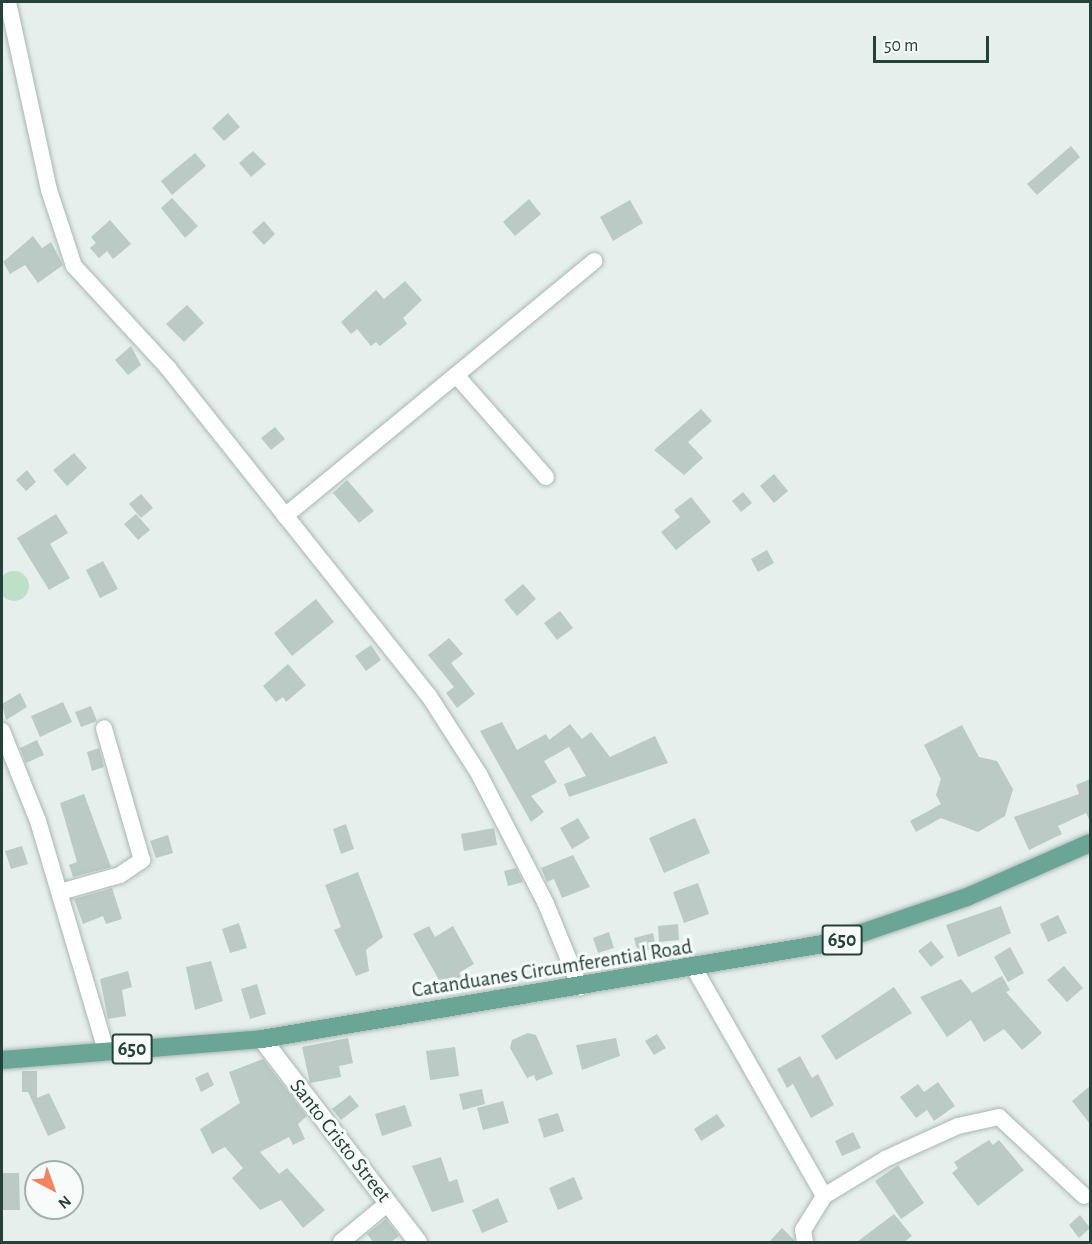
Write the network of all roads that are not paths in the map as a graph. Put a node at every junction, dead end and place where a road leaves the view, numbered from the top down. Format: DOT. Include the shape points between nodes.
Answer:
graph roads {
  1 [pos="8,2"];
  2 [pos="594,261"];
  3 [pos="456,375"];
  4 [pos="546,477"];
  5 [pos="285,516"];
  6 [pos="104,728"];
  7 [pos="2,731"];
  8 [pos="1090,843"];
  9 [pos="60,892"];
  10 [pos="694,968"];
  11 [pos="580,987"];
  12 [pos="262,1039"];
  13 [pos="106,1051"];
  14 [pos="2,1060"];
  15 [pos="824,1196"];
  16 [pos="1084,1196"];
  17 [pos="388,1203"];
  18 [pos="340,1242"];
  19 [pos="418,1242"];
  20 [pos="805,1242"];
  1 -- 5 [label="street" via="49,190 74,266 168,368"];
  2 -- 3 [label="street"];
  3 -- 4 [label="street"];
  3 -- 5 [label="street"];
  5 -- 11 [label="street" via="429,696 479,774 546,904"];
  6 -- 9 [label="street" via="142,860 120,875"];
  7 -- 9 [label="street"];
  8 -- 10 [label="main road, Catanduanes Circumferential Road / 650" via="872,931"];
  9 -- 13 [label="street"];
  10 -- 11 [label="main road, Catanduanes Circumferential Road / 650"];
  10 -- 15 [label="street"];
  11 -- 12 [label="main road, Catanduanes Circumferential Road / 650"];
  12 -- 13 [label="main road, Catanduanes Circumferential Road / 650"];
  12 -- 17 [label="street, Santo Cristo Street"];
  13 -- 14 [label="main road, Catanduanes Circumferential Road / 650"];
  15 -- 16 [label="street" via="937,1136 999,1117"];
  15 -- 20 [label="street" via="803,1230"];
  17 -- 18 [label="street"];
  17 -- 19 [label="street, Santo Cristo Street"];
}
